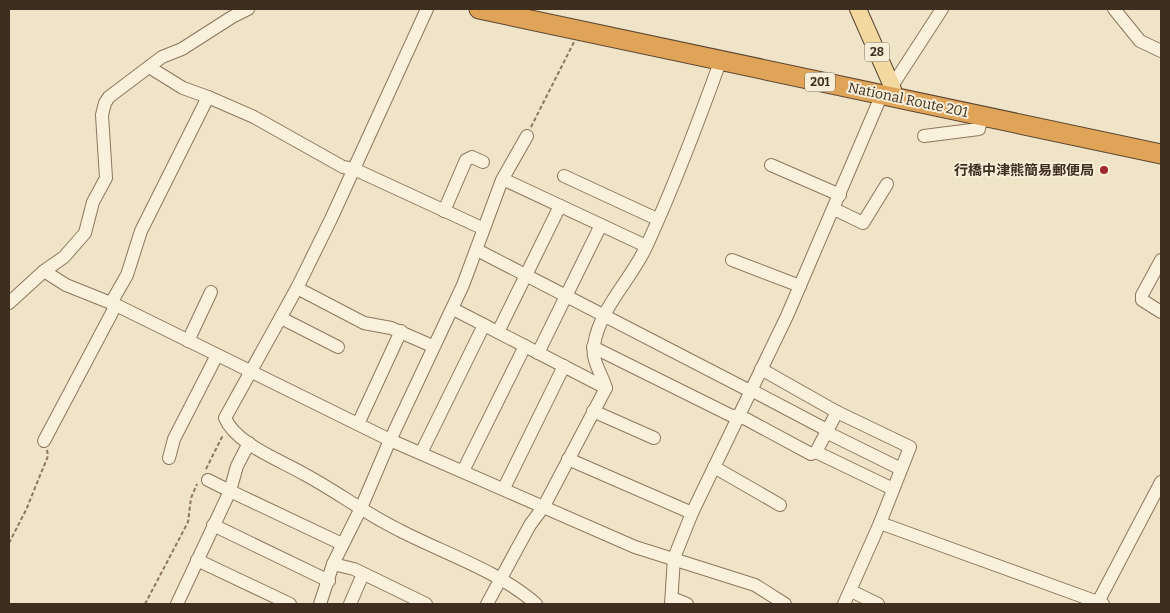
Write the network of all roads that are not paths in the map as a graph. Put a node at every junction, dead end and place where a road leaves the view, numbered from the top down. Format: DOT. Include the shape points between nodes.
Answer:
graph roads {
  1 [pos="248,9"];
  2 [pos="427,9"];
  3 [pos="479,9"];
  4 [pos="858,9"];
  5 [pos="942,9"];
  6 [pos="1114,9"];
  7 [pos="1161,51"];
  8 [pos="720,62"];
  9 [pos="149,67"];
  10 [pos="890,92"];
  11 [pos="208,97"];
  12 [pos="982,116"];
  13 [pos="526,136"];
  14 [pos="924,136"];
  15 [pos="1161,154"];
  16 [pos="483,162"];
  17 [pos="770,165"];
  18 [pos="354,169"];
  19 [pos="564,176"];
  20 [pos="507,181"];
  21 [pos="887,184"];
  22 [pos="840,195"];
  23 [pos="560,206"];
  24 [pos="834,209"];
  25 [pos="444,211"];
  26 [pos="657,220"];
  27 [pos="601,225"];
  28 [pos="482,228"];
  29 [pos="646,246"];
  30 [pos="479,251"];
  31 [pos="732,260"];
  32 [pos="1161,260"];
  33 [pos="765,264"];
  34 [pos="44,271"];
  35 [pos="527,275"];
  36 [pos="802,282"];
  37 [pos="297,288"];
  38 [pos="211,292"];
  39 [pos="567,296"];
  40 [pos="9,303"];
  41 [pos="113,304"];
  42 [pos="457,311"];
  43 [pos="1161,312"];
  44 [pos="605,316"];
  45 [pos="281,318"];
  46 [pos="484,325"];
  47 [pos="400,331"];
  48 [pos="498,332"];
  49 [pos="188,341"];
  50 [pos="430,345"];
  51 [pos="525,346"];
  52 [pos="593,346"];
  53 [pos="338,347"];
  54 [pos="538,352"];
  55 [pos="217,355"];
  56 [pos="564,366"];
  57 [pos="762,369"];
  58 [pos="252,371"];
  59 [pos="606,388"];
  60 [pos="751,391"];
  61 [pos="593,411"];
  62 [pos="837,412"];
  63 [pos="738,418"];
  64 [pos="358,424"];
  65 [pos="827,431"];
  66 [pos="391,437"];
  67 [pos="654,438"];
  68 [pos="44,440"];
  69 [pos="249,443"];
  70 [pos="816,452"];
  71 [pos="422,453"];
  72 [pos="169,458"];
  73 [pos="568,459"];
  74 [pos="714,467"];
  75 [pos="901,469"];
  76 [pos="463,471"];
  77 [pos="202,480"];
  78 [pos="1161,482"];
  79 [pos="504,488"];
  80 [pos="893,489"];
  81 [pos="230,491"];
  82 [pos="780,505"];
  83 [pos="544,506"];
  84 [pos="361,508"];
  85 [pos="692,513"];
  86 [pos="880,523"];
  87 [pos="213,525"];
  88 [pos="342,544"];
  89 [pos="674,558"];
  90 [pos="197,560"];
  91 [pos="333,564"];
  92 [pos="363,574"];
  93 [pos="500,579"];
  94 [pos="329,581"];
  95 [pos="850,591"];
  96 [pos="400,599"];
  97 [pos="671,601"];
  98 [pos="179,603"];
  99 [pos="1100,603"];
  100 [pos="290,604"];
  101 [pos="320,604"];
  102 [pos="350,604"];
  103 [pos="426,604"];
  104 [pos="486,604"];
  105 [pos="536,604"];
  106 [pos="687,604"];
  107 [pos="785,604"];
  108 [pos="844,604"];
  109 [pos="878,604"];
  1 -- 9 [label="street"];
  2 -- 18 [label="street"];
  3 -- 8 [label="highway, National Route 201 / 201"];
  4 -- 10 [label="main road, 28"];
  5 -- 10 [label="street"];
  6 -- 7 [label="street" via="1140,41"];
  8 -- 10 [label="highway, National Route 201 / 201"];
  8 -- 26 [label="street"];
  9 -- 11 [label="street" via="183,88"];
  9 -- 34 [label="street" via="118,89 104,104 106,178 93,202 85,233 64,257"];
  10 -- 12 [label="highway, National Route 201 / 201"];
  10 -- 22 [label="street"];
  11 -- 18 [label="street" via="254,117 343,167"];
  11 -- 41 [label="street" via="141,232 127,275"];
  12 -- 14 [label="street" via="979,129"];
  12 -- 15 [label="highway, National Route 201 / 201"];
  13 -- 28 [label="street" via="502,180"];
  16 -- 25 [label="street" via="472,157 466,160"];
  17 -- 22 [label="street"];
  18 -- 25 [label="street"];
  18 -- 37 [label="street"];
  19 -- 26 [label="street"];
  20 -- 23 [label="street"];
  21 -- 24 [label="street" via="863,223"];
  22 -- 24 [label="street"];
  23 -- 27 [label="street"];
  23 -- 35 [label="street"];
  24 -- 36 [label="street"];
  25 -- 28 [label="street"];
  26 -- 29 [label="street"];
  27 -- 29 [label="street"];
  27 -- 39 [label="street"];
  28 -- 66 [label="street" via="447,321"];
  29 -- 44 [label="street"];
  30 -- 35 [label="street"];
  31 -- 36 [label="street"];
  32 -- 43 [label="street" via="1142,296 1142,300"];
  33 -- 36 [label="street"];
  34 -- 40 [label="street"];
  34 -- 41 [label="street" via="66,285"];
  35 -- 39 [label="street"];
  35 -- 48 [label="street"];
  36 -- 57 [label="street"];
  37 -- 45 [label="street"];
  37 -- 47 [label="street" via="364,323"];
  38 -- 49 [label="street"];
  39 -- 44 [label="street"];
  39 -- 54 [label="street"];
  41 -- 49 [label="street"];
  41 -- 68 [label="street"];
  42 -- 46 [label="street"];
  44 -- 52 [label="street"];
  44 -- 60 [label="street"];
  45 -- 53 [label="street"];
  45 -- 58 [label="street"];
  46 -- 48 [label="street"];
  46 -- 71 [label="street"];
  47 -- 50 [label="street"];
  47 -- 64 [label="street"];
  48 -- 51 [label="street"];
  49 -- 55 [label="street"];
  51 -- 54 [label="street"];
  51 -- 76 [label="street"];
  52 -- 59 [label="street" via="594,359"];
  52 -- 63 [label="street"];
  54 -- 56 [label="street"];
  55 -- 58 [label="street"];
  55 -- 72 [label="street" via="174,438"];
  56 -- 59 [label="street"];
  56 -- 79 [label="street"];
  57 -- 60 [label="street"];
  57 -- 62 [label="street"];
  58 -- 64 [label="street"];
  58 -- 69 [label="street" via="225,418 237,436"];
  59 -- 61 [label="street"];
  60 -- 63 [label="street"];
  60 -- 65 [label="street"];
  61 -- 67 [label="street"];
  61 -- 73 [label="street"];
  62 -- 65 [label="street"];
  62 -- 75 [label="street" via="910,446"];
  63 -- 70 [label="street" via="746,418 811,454"];
  63 -- 74 [label="street"];
  64 -- 66 [label="street"];
  65 -- 70 [label="street"];
  65 -- 75 [label="street"];
  66 -- 71 [label="street"];
  66 -- 84 [label="street"];
  69 -- 81 [label="street" via="237,466"];
  69 -- 84 [label="street"];
  70 -- 80 [label="street"];
  71 -- 76 [label="street"];
  73 -- 83 [label="street"];
  73 -- 85 [label="street"];
  74 -- 82 [label="street"];
  74 -- 85 [label="street"];
  75 -- 80 [label="street"];
  76 -- 79 [label="street"];
  77 -- 81 [label="street"];
  78 -- 99 [label="street"];
  79 -- 83 [label="street"];
  80 -- 86 [label="street"];
  81 -- 87 [label="street"];
  81 -- 88 [label="street"];
  83 -- 89 [label="street" via="635,547"];
  83 -- 93 [label="street"];
  84 -- 88 [label="street"];
  84 -- 93 [label="street"];
  85 -- 89 [label="street"];
  86 -- 95 [label="street"];
  86 -- 99 [label="street"];
  87 -- 90 [label="street"];
  87 -- 94 [label="street"];
  88 -- 91 [label="street"];
  89 -- 97 [label="street"];
  89 -- 107 [label="street" via="755,585"];
  90 -- 98 [label="street"];
  90 -- 100 [label="street"];
  91 -- 92 [label="street"];
  91 -- 94 [label="street"];
  92 -- 96 [label="street"];
  92 -- 102 [label="street"];
  93 -- 104 [label="street"];
  93 -- 105 [label="street"];
  94 -- 101 [label="street"];
  95 -- 108 [label="street"];
  95 -- 109 [label="street"];
  96 -- 103 [label="street"];
  97 -- 106 [label="street"];
}
